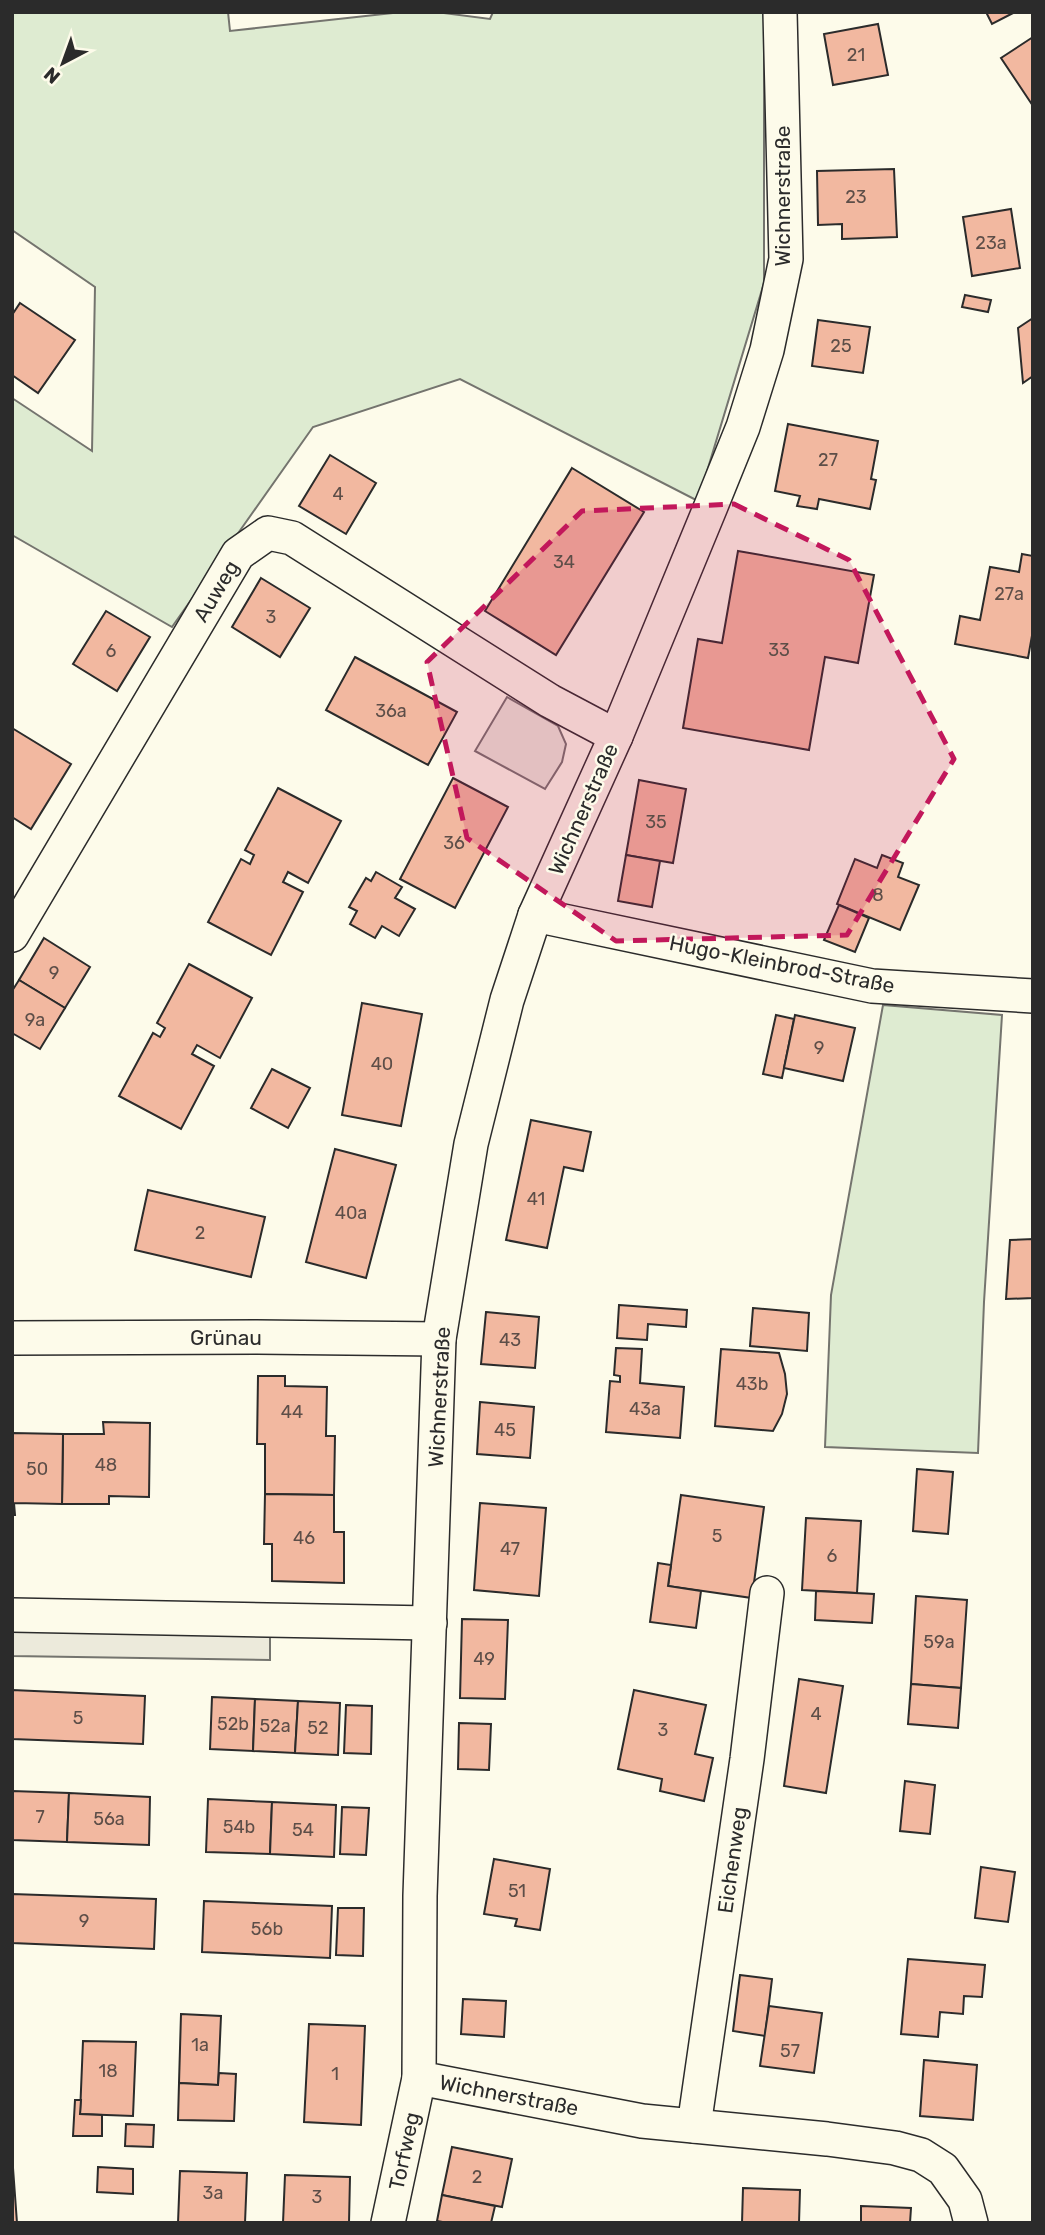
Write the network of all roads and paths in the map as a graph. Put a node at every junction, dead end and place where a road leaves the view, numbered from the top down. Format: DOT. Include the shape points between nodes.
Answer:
graph roads {
  1 [pos="780,12"];
  2 [pos="616,736"];
  3 [pos="535,915"];
  4 [pos="12,935"];
  5 [pos="1033,996"];
  6 [pos="12,1338"];
  7 [pos="439,1339"];
  8 [pos="767,1593"];
  9 [pos="12,1615"];
  10 [pos="430,1623"];
  11 [pos="419,2078"];
  12 [pos="694,2126"];
  13 [pos="388,2223"];
  14 [pos="971,2223"];
  1 -- 2 [label="street, Wichnerstraße" via="786,259 769,337 743,427"];
  2 -- 3 [label="street, Wichnerstraße"];
  2 -- 4 [label="street, Auweg" via="550,701 292,538 268,533 237,554"];
  3 -- 5 [label="street, Hugo-Kleinbrod-Straße" via="872,986"];
  3 -- 7 [label="street, Wichnerstraße" via="507,1000 471,1144"];
  6 -- 7 [label="street, Grünau"];
  7 -- 10 [label="street, Wichnerstraße"];
  8 -- 12 [label="street, Eichenweg"];
  9 -- 10 [label="street"];
  10 -- 11 [label="street, Wichnerstraße"];
  11 -- 12 [label="street, Wichnerstraße" via="642,2121"];
  11 -- 13 [label="street, Torfweg"];
  12 -- 14 [label="street, Wichnerstraße" via="827,2139 921,2155 943,2169 965,2200"];
}
